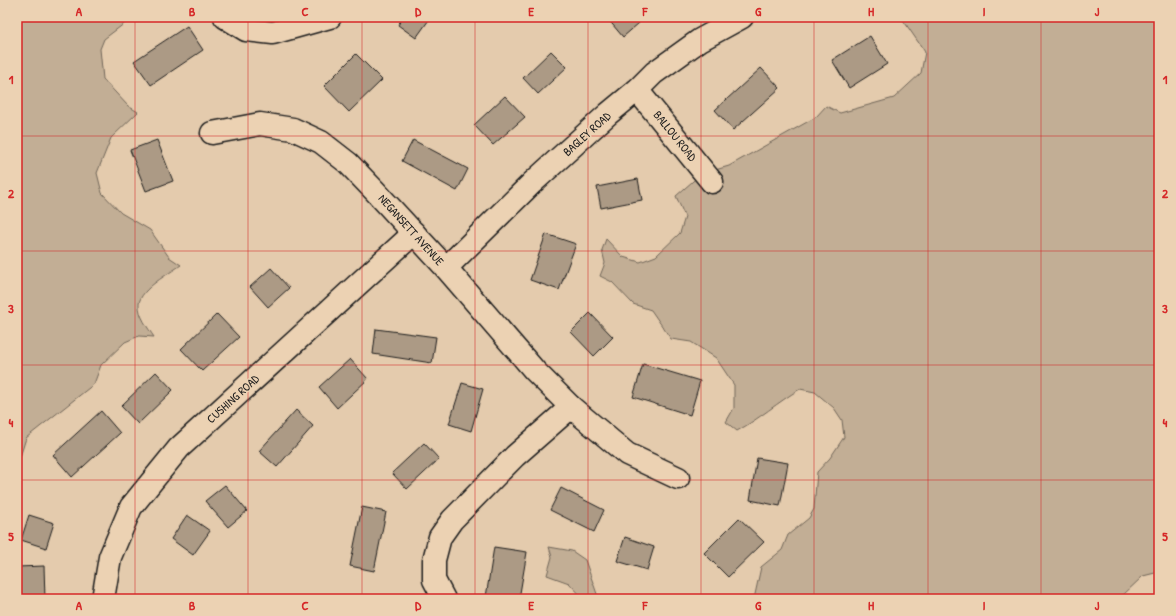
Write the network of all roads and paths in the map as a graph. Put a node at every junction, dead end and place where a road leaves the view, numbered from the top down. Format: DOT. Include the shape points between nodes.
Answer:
graph roads {
  1 [pos="225,17"];
  2 [pos="330,17"];
  3 [pos="742,17"];
  4 [pos="637,90"];
  5 [pos="212,133"];
  6 [pos="712,182"];
  7 [pos="414,234"];
  8 [pos="446,268"];
  9 [pos="571,407"];
  10 [pos="678,478"];
  11 [pos="103,599"];
  12 [pos="444,599"];
  1 -- 2 [label="street" via="246,30 273,33"];
  3 -- 4 [label="street, BAGLEY ROAD" via="700,40 654,73"];
  4 -- 6 [label="street, BALLOU ROAD"];
  4 -- 8 [label="street, BAGLEY ROAD" via="532,183"];
  5 -- 7 [label="street, NEGANSETT AVENUE" via="260,124 294,130 321,142 348,163"];
  7 -- 8 [label="street, NEGANSETT AVENUE"];
  7 -- 11 [label="street, CUSHING ROAD" via="180,448 131,507 110,557"];
  8 -- 9 [label="street, NEGANSETT AVENUE" via="535,371"];
  9 -- 10 [label="street, NEGANSETT AVENUE" via="627,454"];
  9 -- 12 [label="street" via="515,456 452,520 440,537 434,560 434,580"];
}
